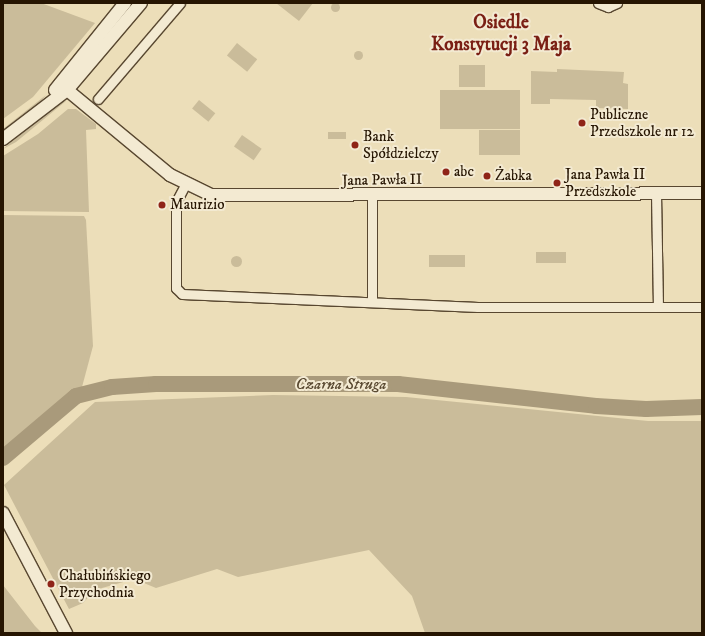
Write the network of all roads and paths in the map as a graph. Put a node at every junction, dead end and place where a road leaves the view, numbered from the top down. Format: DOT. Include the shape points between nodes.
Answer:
graph roads {
  1 [pos="126,3"];
  2 [pos="141,3"];
  3 [pos="180,3"];
  4 [pos="598,3"];
  5 [pos="617,3"];
  6 [pos="63,87"];
  7 [pos="98,99"];
  8 [pos="3,139"];
  9 [pos="185,185"];
  10 [pos="656,193"];
  11 [pos="702,193"];
  12 [pos="372,196"];
  13 [pos="372,302"];
  14 [pos="658,307"];
  15 [pos="702,307"];
  16 [pos="3,513"];
  17 [pos="66,633"];
  1 -- 6 [label="street"];
  2 -- 6 [label="street"];
  3 -- 7 [label="street"];
  4 -- 5 [label="street" via="608,7"];
  6 -- 8 [label="street" via="34,115"];
  6 -- 9 [label="street, Jana Pawła II"];
  9 -- 12 [label="street, Jana Pawła II" via="204,194 228,197"];
  9 -- 13 [label="street" via="176,202 176,288 180,293"];
  10 -- 11 [label="street, Jana Pawła II"];
  10 -- 12 [label="street, Jana Pawła II"];
  10 -- 14 [label="street"];
  12 -- 13 [label="street"];
  13 -- 14 [label="street" via="478,307"];
  14 -- 15 [label="street"];
  16 -- 17 [label="street"];
}
